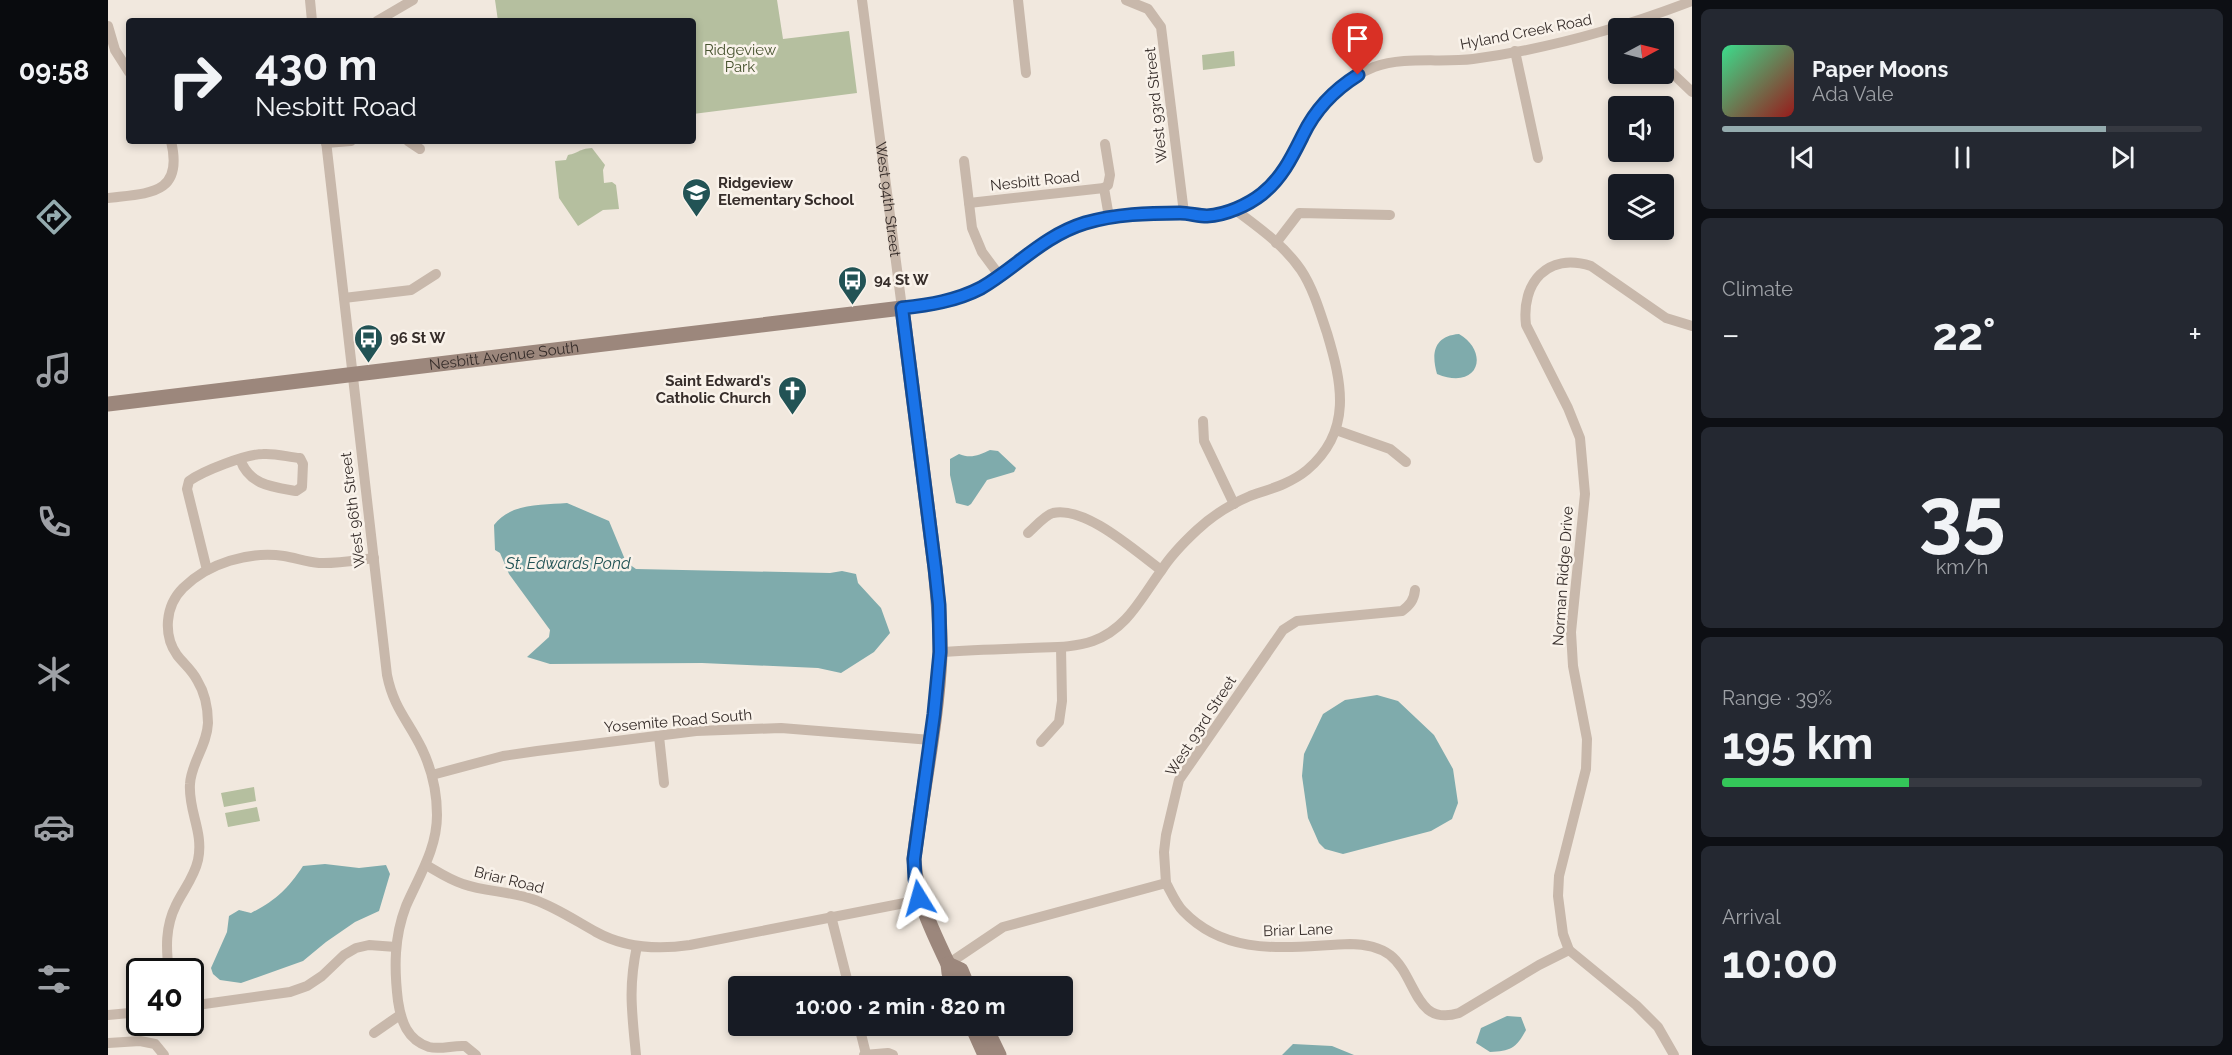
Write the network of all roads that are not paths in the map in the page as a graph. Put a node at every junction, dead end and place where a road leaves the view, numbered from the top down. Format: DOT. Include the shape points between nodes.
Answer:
graph roads {
  1 [pos="310,0"];
  2 [pos="413,0"];
  3 [pos="862,0"];
  4 [pos="1018,0"];
  5 [pos="1126,0"];
  6 [pos="1692,1"];
  7 [pos="312,18"];
  8 [pos="382,18"];
  9 [pos="1659,18"];
  10 [pos="108,26"];
  11 [pos="1608,32"];
  12 [pos="1515,51"];
  13 [pos="126,67"];
  14 [pos="1026,73"];
  15 [pos="1674,75"];
  16 [pos="1692,92"];
  17 [pos="171,144"];
  18 [pos="326,144"];
  19 [pos="412,144"];
  20 [pos="1105,144"];
  21 [pos="420,149"];
  22 [pos="1538,159"];
  23 [pos="964,161"];
  24 [pos="1104,188"];
  25 [pos="108,198"];
  26 [pos="969,204"];
  27 [pos="1234,209"];
  28 [pos="1184,213"];
  29 [pos="1390,215"];
  30 [pos="1108,217"];
  31 [pos="1276,243"];
  32 [pos="436,274"];
  33 [pos="999,275"];
  34 [pos="344,298"];
  35 [pos="902,308"];
  36 [pos="1692,326"];
  37 [pos="352,374"];
  38 [pos="108,404"];
  39 [pos="1203,421"];
  40 [pos="1336,430"];
  41 [pos="240,459"];
  42 [pos="1406,462"];
  43 [pos="1234,504"];
  44 [pos="1028,533"];
  45 [pos="374,558"];
  46 [pos="207,570"];
  47 [pos="1161,570"];
  48 [pos="1415,590"];
  49 [pos="1061,647"];
  50 [pos="940,652"];
  51 [pos="659,736"];
  52 [pos="930,740"];
  53 [pos="1041,742"];
  54 [pos="432,775"];
  55 [pos="664,783"];
  56 [pos="426,865"];
  57 [pos="1166,883"];
  58 [pos="920,900"];
  59 [pos="831,916"];
  60 [pos="637,946"];
  61 [pos="396,947"];
  62 [pos="1569,951"];
  63 [pos="168,958"];
  64 [pos="948,964"];
  65 [pos="846,976"];
  66 [pos="950,976"];
  67 [pos="963,976"];
  68 [pos="204,1004"];
  69 [pos="126,1013"];
  70 [pos="108,1015"];
  71 [pos="400,1015"];
  72 [pos="374,1033"];
  73 [pos="861,1036"];
  74 [pos="980,1036"];
  75 [pos="988,1036"];
  76 [pos="108,1043"];
  77 [pos="994,1054"];
  78 [pos="164,1055"];
  79 [pos="476,1055"];
  80 [pos="636,1055"];
  81 [pos="865,1055"];
  82 [pos="892,1055"];
  83 [pos="1674,1055"];
  1 -- 7 [label="street"];
  2 -- 8 [label="street"];
  3 -- 35 [label="street, West 94th Street"];
  4 -- 14 [label="street"];
  5 -- 28 [label="street, West 93rd Street" via="1148,9 1156,17 1164,38"];
  6 -- 9 [label="street, Hyland Creek Road"];
  10 -- 13 [label="street" via="115,50"];
  11 -- 12 [label="street, Hyland Creek Road"];
  12 -- 22 [label="street"];
  12 -- 27 [label="street, Hyland Creek Road" via="1474,59 1396,62 1358,75 1327,100 1276,181 1262,194"];
  15 -- 16 [label="street"];
  17 -- 25 [label="street" via="174,161 170,179 157,191"];
  18 -- 34 [label="street, West 96th Street"];
  19 -- 21 [label="street"];
  20 -- 24 [label="street" via="1110,175"];
  23 -- 26 [label="street"];
  24 -- 26 [label="street, Nesbitt Road"];
  24 -- 30 [label="street"];
  26 -- 33 [label="street" via="977,242"];
  27 -- 28 [label="street" via="1207,216"];
  27 -- 31 [label="street"];
  28 -- 30 [label="street"];
  29 -- 31 [label="street" via="1299,213"];
  30 -- 33 [label="street" via="1060,233"];
  31 -- 40 [label="street" via="1302,271 1323,320 1341,389"];
  32 -- 34 [label="street" via="411,290"];
  33 -- 35 [label="street" via="961,297"];
  34 -- 37 [label="street, West 96th Street"];
  35 -- 37 [label="street, Nesbitt Avenue South"];
  35 -- 50 [label="street, West 94th Street" via="935,568"];
  36 -- 62 [label="street, Norman Ridge Drive" via="1666,318 1591,266 1577,261 1552,266 1537,279 1526,297 1526,325 1568,408 1580,438 1584,466 1585,494 1571,632 1588,754 1558,885 1563,934"];
  37 -- 38 [label="street, Nesbitt Avenue South"];
  37 -- 45 [label="street, West 96th Street"];
  39 -- 43 [label="street" via="1204,441"];
  40 -- 42 [label="street" via="1390,449"];
  40 -- 43 [label="street" via="1321,457 1293,480"];
  41 -- 41 [label="street" via="261,453 300,458 302,487 296,491 264,486 244,471"];
  41 -- 46 [label="street" via="189,482 187,489"];
  43 -- 47 [label="street" via="1200,527"];
  44 -- 47 [label="street" via="1052,513 1073,512 1092,520"];
  45 -- 46 [label="street" via="323,563 261,555 241,557"];
  45 -- 54 [label="street, West 96th Street" via="391,694 422,748"];
  46 -- 63 [label="street" via="182,588 167,619 171,644 203,692 208,725 190,782 198,827 198,859 170,921"];
  47 -- 49 [label="street" via="1131,614 1111,632"];
  48 -- 57 [label="street, West 93rd Street" via="1414,599 1402,611 1297,621 1283,630 1179,780 1166,835"];
  49 -- 50 [label="street"];
  49 -- 53 [label="street" via="1059,722"];
  50 -- 52 [label="street, West 94th Street"];
  51 -- 52 [label="street, Yosemite Road South" via="781,728"];
  51 -- 54 [label="street, Yosemite Road South" via="503,756"];
  51 -- 55 [label="street"];
  52 -- 58 [label="street, West 94th Street" via="914,859"];
  54 -- 56 [label="street, West 96th Street" via="437,817"];
  56 -- 60 [label="street, Briar Road" via="465,885 535,900 598,933"];
  56 -- 61 [label="street" via="406,906"];
  57 -- 62 [label="street, Briar Lane" via="1182,910 1214,935 1230,941 1264,947 1363,944 1389,955 1407,976 1423,1006 1439,1016 1459,1013"];
  57 -- 64 [label="street" via="1003,927"];
  58 -- 59 [label="street, Briar Road"];
  58 -- 64 [label="street, West 94th Street"];
  59 -- 60 [label="street, Briar Road" via="667,948"];
  59 -- 65 [label="street"];
  60 -- 80 [label="street" via="630,992"];
  61 -- 68 [label="street" via="356,948 322,976 290,992"];
  61 -- 71 [label="street"];
  62 -- 83 [label="street" via="1636,1005 1658,1027"];
  64 -- 66 [label="street, West 94th Street"];
  64 -- 67 [label="street, West 94th Street" via="961,970"];
  69 -- 70 [label="street"];
  71 -- 72 [label="street"];
  71 -- 79 [label="street" via="410,1035 419,1042 430,1047 465,1046"];
  73 -- 81 [label="street"];
  74 -- 77 [label="street"];
  75 -- 77 [label="street"];
  76 -- 78 [label="street" via="155,1044"];
  81 -- 82 [label="street"];
}
